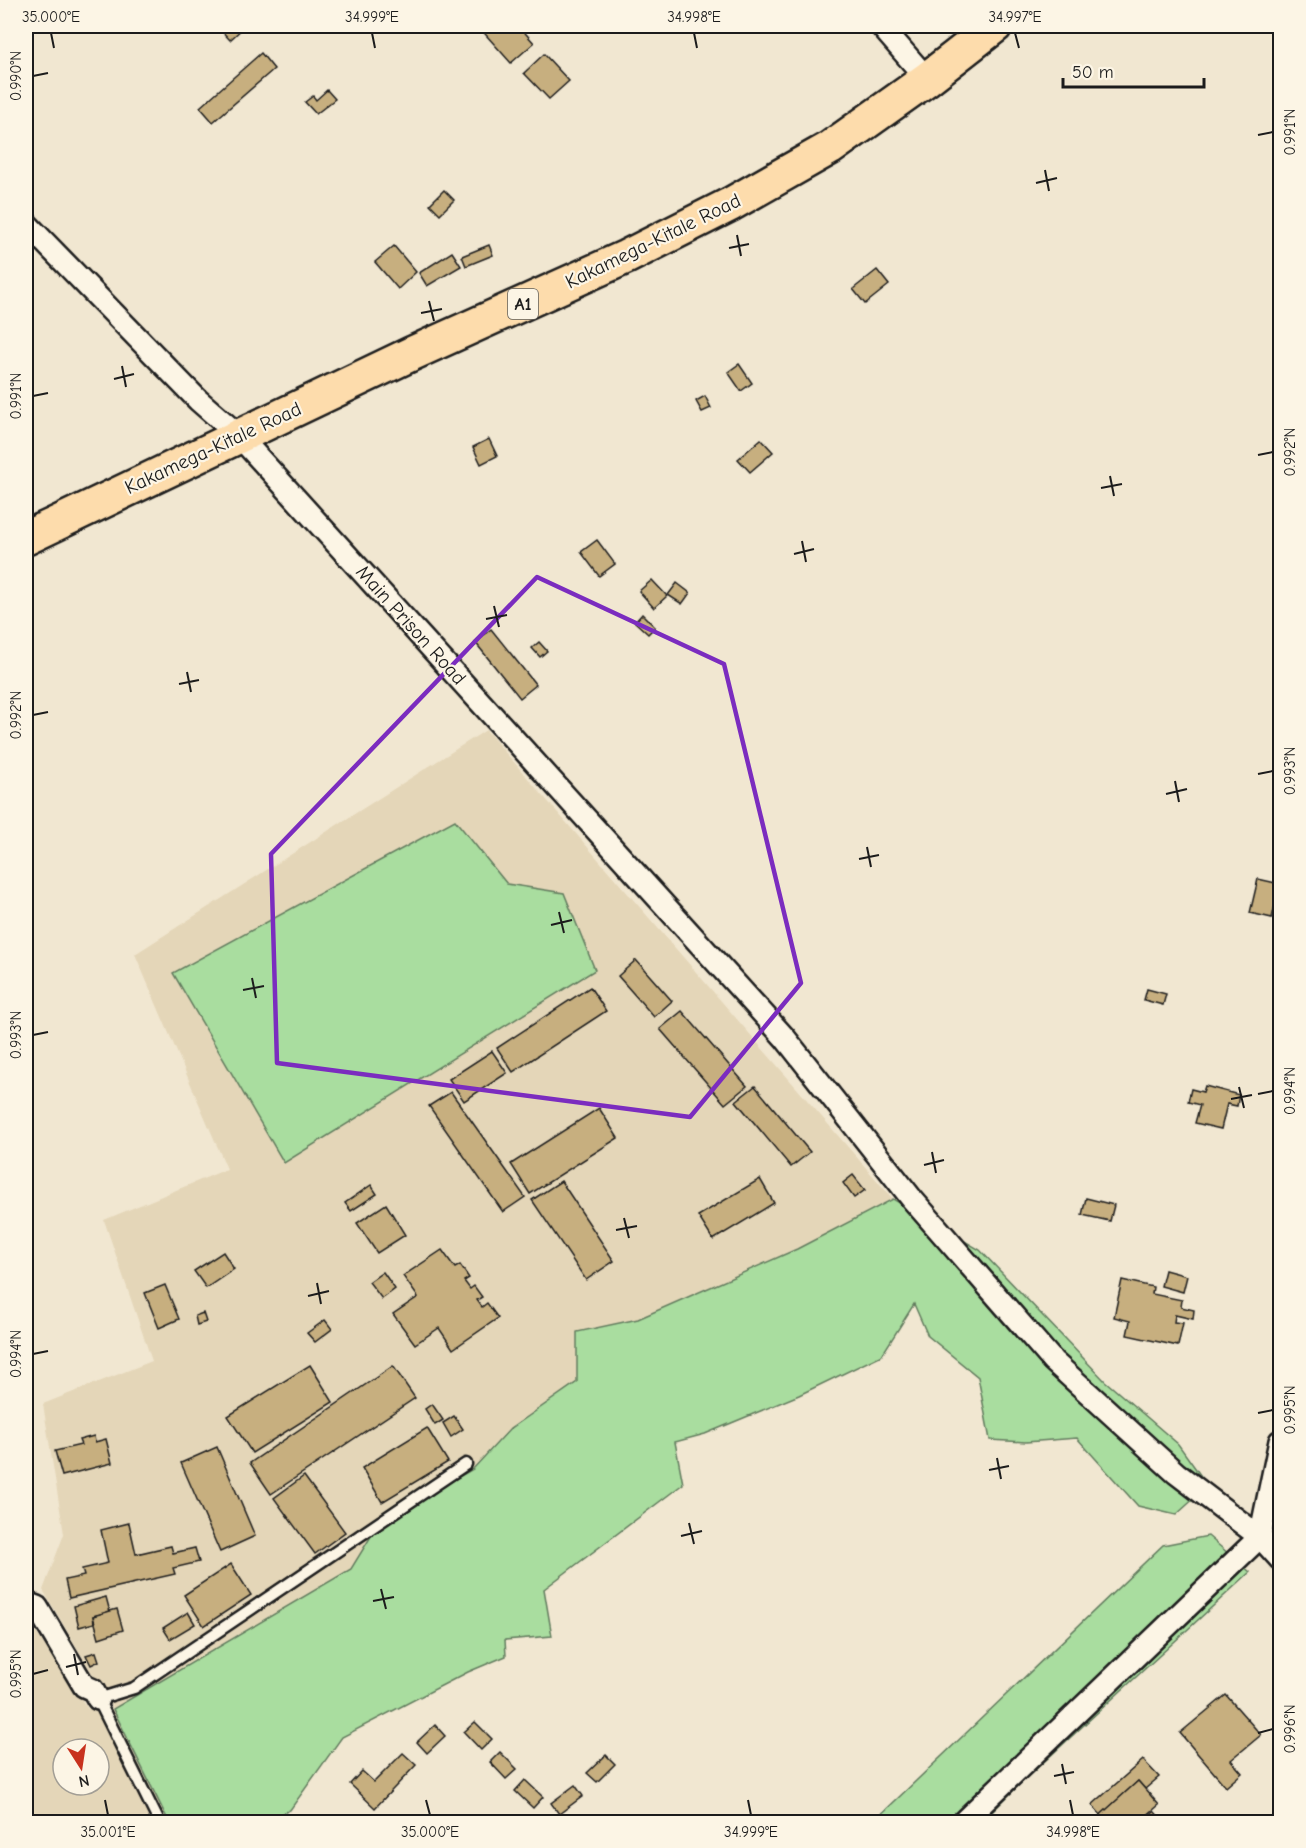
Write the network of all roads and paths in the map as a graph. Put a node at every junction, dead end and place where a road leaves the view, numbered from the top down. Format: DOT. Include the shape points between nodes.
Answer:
graph roads {
  1 [pos="880,26"];
  2 [pos="995,26"];
  3 [pos="927,79"];
  4 [pos="26,224"];
  5 [pos="238,435"];
  6 [pos="26,537"];
  7 [pos="1281,1441"];
  8 [pos="466,1464"];
  9 [pos="1260,1537"];
  10 [pos="1281,1559"];
  11 [pos="26,1603"];
  12 [pos="98,1699"];
  13 [pos="969,1820"];
  14 [pos="159,1822"];
  1 -- 3 [label="street"];
  2 -- 3 [label="highway, Kakamega-Kitale Road / A1"];
  3 -- 5 [label="highway, Kakamega-Kitale Road / A1" via="830,148 731,204 626,257"];
  4 -- 5 [label="street, Main Prison Road"];
  5 -- 6 [label="highway, Kakamega-Kitale Road / A1"];
  5 -- 9 [label="street, Main Prison Road" via="785,1038 912,1199 1053,1361 1176,1473"];
  7 -- 9 [label="street"];
  8 -- 12 [label="lane" via="134,1689"];
  9 -- 10 [label="street, Main Prison Road"];
  9 -- 13 [label="street"];
  11 -- 12 [label="street" via="37,1607 84,1686 93,1690"];
  12 -- 14 [label="lane"];
}
